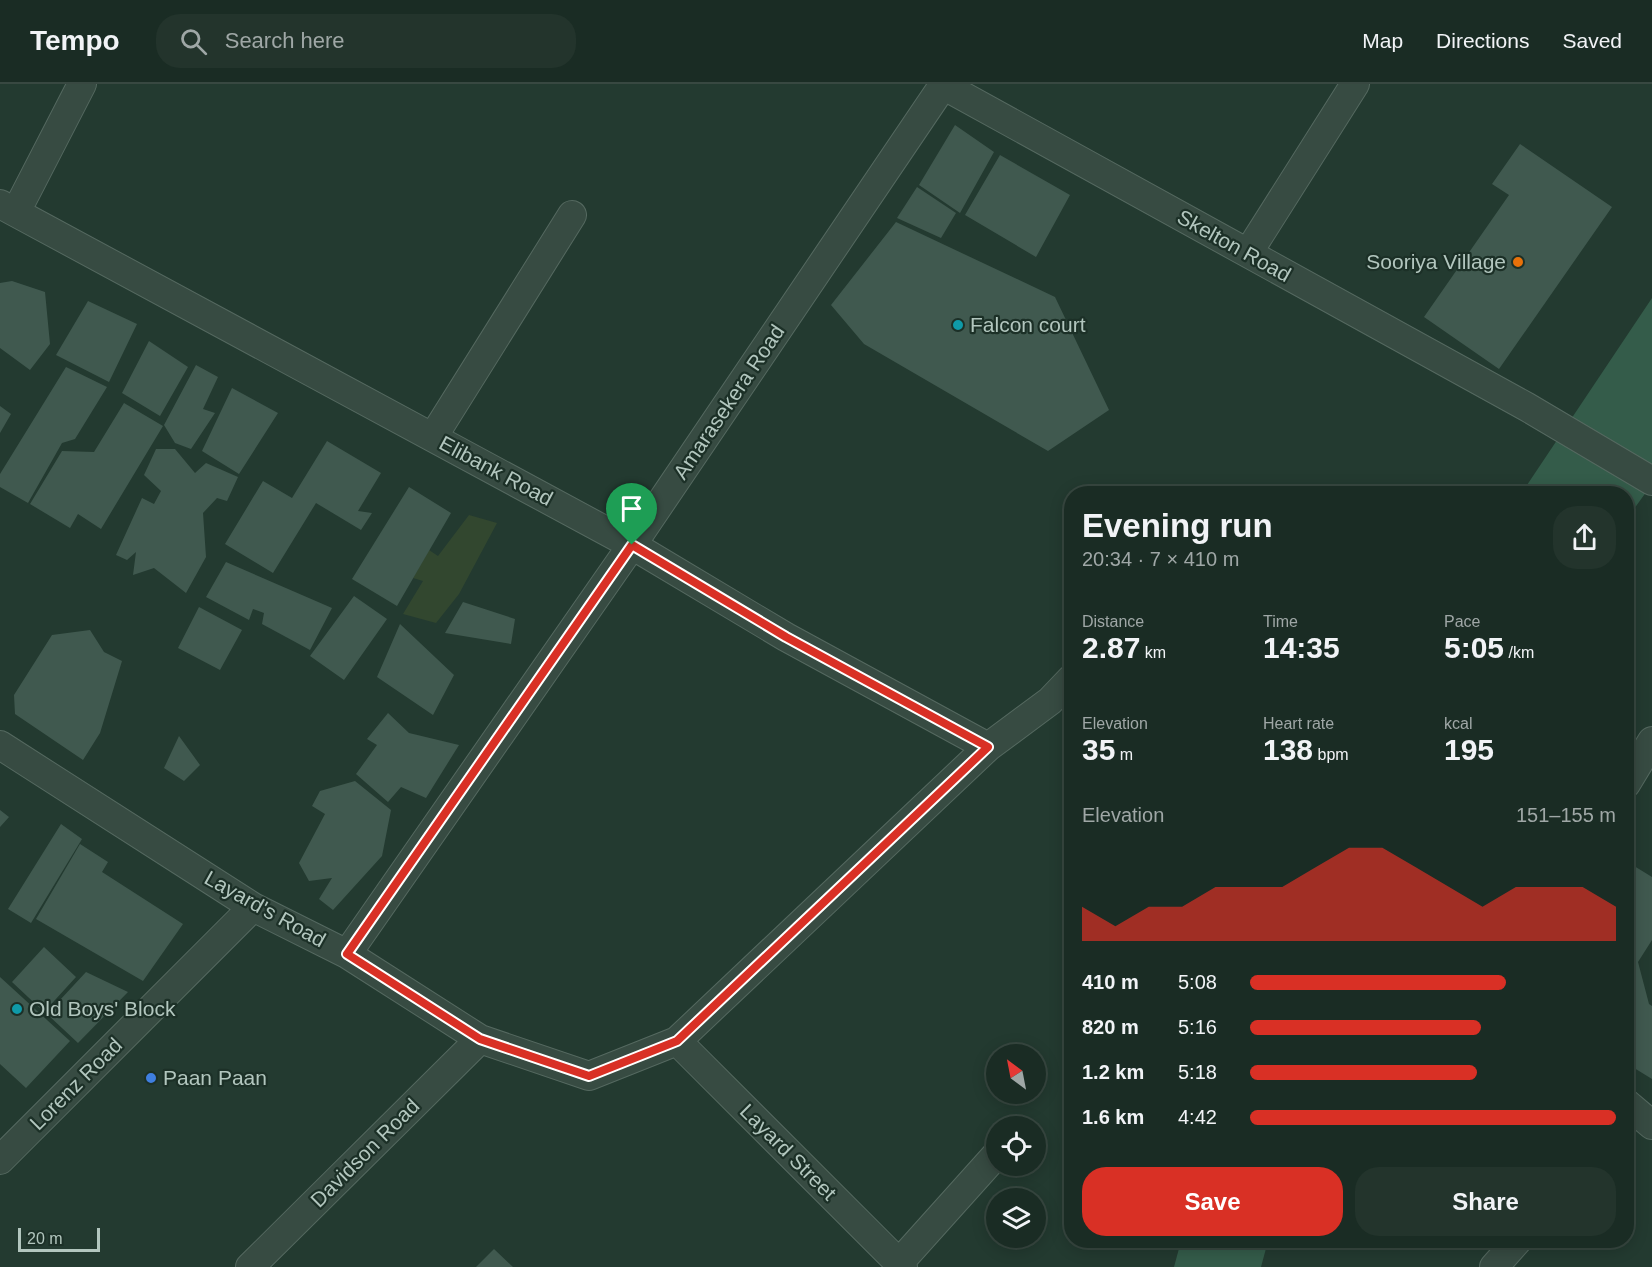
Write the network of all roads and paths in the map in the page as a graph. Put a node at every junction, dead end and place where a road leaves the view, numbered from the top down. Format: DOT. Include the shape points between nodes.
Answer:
graph roads {
  1 [pos="82,84"];
  2 [pos="943,84"];
  3 [pos="1355,84"];
  4 [pos="8,208"];
  5 [pos="572,215"];
  6 [pos="1248,254"];
  7 [pos="433,437"];
  8 [pos="1652,481"];
  9 [pos="632,545"];
  10 [pos="1064,686"];
  11 [pos="1652,741"];
  12 [pos="0,745"];
  13 [pos="988,747"];
  14 [pos="1634,771"];
  15 [pos="253,907"];
  16 [pos="347,954"];
  17 [pos="480,1039"];
  18 [pos="677,1041"];
  19 [pos="1634,1110"];
  20 [pos="1652,1125"];
  21 [pos="0,1160"];
  22 [pos="986,1167"];
  23 [pos="1511,1248"];
  24 [pos="901,1265"];
  25 [pos="250,1267"];
  26 [pos="1494,1267"];
  1 -- 4 [label="street"];
  2 -- 6 [label="street, Skelton Road"];
  2 -- 9 [label="street, Amarasekera Road"];
  3 -- 6 [label="street"];
  4 -- 7 [label="street, Elibank Road"];
  5 -- 7 [label="street"];
  6 -- 8 [label="street, Skelton Road" via="1527,407"];
  7 -- 9 [label="street, Elibank Road"];
  9 -- 13 [label="street, Elibank Road" via="786,637"];
  9 -- 16 [label="street, Amarasekera Road"];
  10 -- 13 [label="street, Layard's Road"];
  11 -- 14 [label="street"];
  12 -- 15 [label="street, Layard's Road"];
  13 -- 18 [label="street, Layard's Road"];
  15 -- 16 [label="street, Layard's Road"];
  15 -- 21 [label="street, Lorenz Road"];
  16 -- 17 [label="street, Layard's Road"];
  17 -- 18 [label="street, Layard's Road" via="589,1076"];
  17 -- 25 [label="street, Davidson Road"];
  18 -- 24 [label="street, Layard Street"];
  19 -- 20 [label="street"];
  22 -- 24 [label="street, Layard Street"];
  23 -- 26 [label="street"];
}
